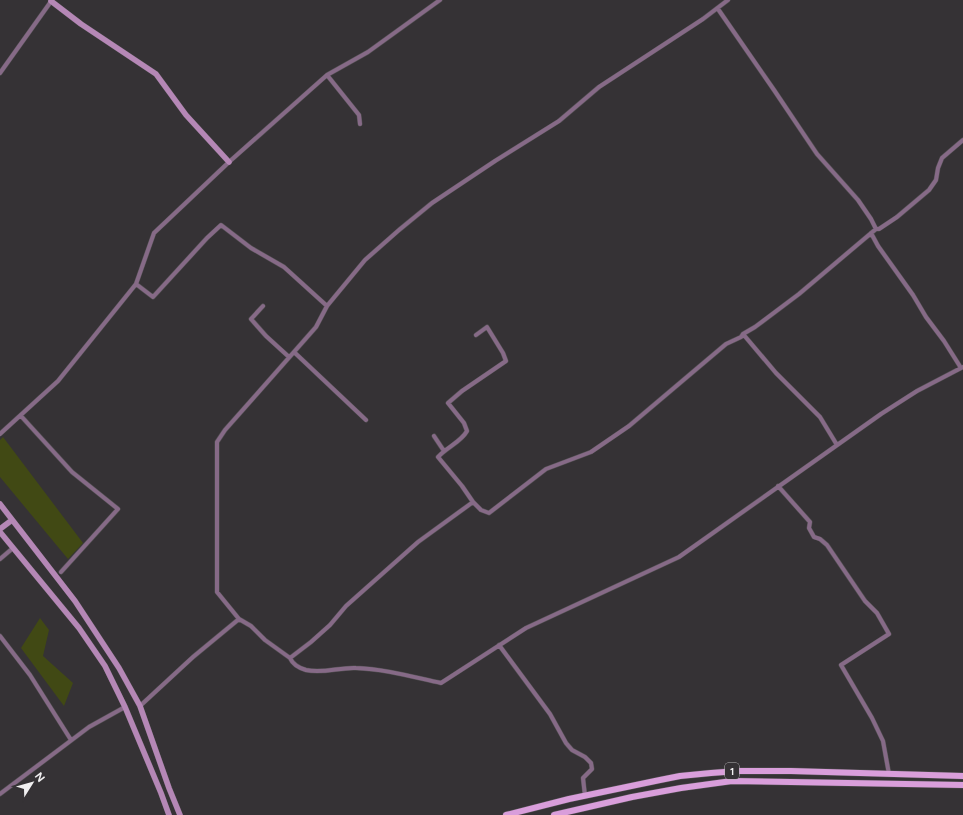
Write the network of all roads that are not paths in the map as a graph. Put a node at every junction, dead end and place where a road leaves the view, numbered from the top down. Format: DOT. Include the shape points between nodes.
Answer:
graph roads {
  1 [pos="51,0"];
  2 [pos="440,0"];
  3 [pos="728,0"];
  4 [pos="718,9"];
  5 [pos="0,73"];
  6 [pos="327,75"];
  7 [pos="360,124"];
  8 [pos="963,140"];
  9 [pos="229,162"];
  10 [pos="876,228"];
  11 [pos="871,233"];
  12 [pos="136,284"];
  13 [pos="263,306"];
  14 [pos="327,306"];
  15 [pos="743,334"];
  16 [pos="476,336"];
  17 [pos="294,352"];
  18 [pos="289,357"];
  19 [pos="962,367"];
  20 [pos="21,416"];
  21 [pos="366,420"];
  22 [pos="0,434"];
  23 [pos="434,436"];
  24 [pos="837,445"];
  25 [pos="444,451"];
  26 [pos="778,486"];
  27 [pos="473,502"];
  28 [pos="0,504"];
  29 [pos="12,520"];
  30 [pos="0,530"];
  31 [pos="13,548"];
  32 [pos="0,559"];
  33 [pos="61,572"];
  34 [pos="239,619"];
  35 [pos="0,636"];
  36 [pos="499,645"];
  37 [pos="290,658"];
  38 [pos="140,706"];
  39 [pos="125,707"];
  40 [pos="71,740"];
  41 [pos="889,774"];
  42 [pos="910,774"];
  43 [pos="963,776"];
  44 [pos="660,780"];
  45 [pos="909,784"];
  46 [pos="963,786"];
  47 [pos="169,788"];
  48 [pos="661,792"];
  49 [pos="161,793"];
  50 [pos="0,794"];
  51 [pos="585,796"];
  52 [pos="569,800"];
  53 [pos="571,811"];
  54 [pos="169,815"];
  55 [pos="180,815"];
  56 [pos="506,815"];
  57 [pos="554,815"];
  1 -- 5 [label="street"];
  1 -- 9 [label="main road" via="81,24 156,74 186,115"];
  2 -- 6 [label="street" via="368,52"];
  3 -- 4 [label="street"];
  4 -- 10 [label="street" via="817,154 858,200"];
  4 -- 14 [label="street" via="599,87 559,121 432,203 365,260"];
  6 -- 7 [label="street" via="359,115"];
  6 -- 9 [label="street"];
  8 -- 10 [label="street" via="942,158 936,180 929,190 880,229"];
  9 -- 12 [label="street" via="154,233"];
  10 -- 11 [label="street"];
  11 -- 15 [label="street" via="799,294"];
  11 -- 19 [label="street"];
  12 -- 14 [label="street" via="153,297 221,225 251,248 284,267"];
  12 -- 20 [label="street" via="58,381"];
  13 -- 18 [label="street" via="251,319"];
  14 -- 17 [label="street" via="316,327"];
  15 -- 24 [label="street" via="776,373 820,417"];
  15 -- 27 [label="street" via="726,344 629,426 591,452 546,469 489,512 481,510"];
  16 -- 25 [label="street" via="487,327 506,361 448,403 464,423 467,431 464,437"];
  17 -- 18 [label="street"];
  17 -- 21 [label="street"];
  18 -- 34 [label="street" via="217,442 217,592"];
  19 -- 24 [label="street" via="917,391"];
  20 -- 22 [label="street"];
  20 -- 33 [label="street" via="72,472 118,509"];
  23 -- 25 [label="street"];
  24 -- 26 [label="street"];
  25 -- 27 [label="street" via="438,456"];
  26 -- 36 [label="street" via="679,557 526,628"];
  26 -- 41 [label="street" via="810,522 809,528 814,537 827,545 865,600 877,612 890,634 841,665 883,741"];
  27 -- 37 [label="street" via="418,542 346,606 312,642"];
  28 -- 29 [label="main road"];
  29 -- 30 [label="main road"];
  29 -- 38 [label="main road" via="84,614"];
  30 -- 31 [label="main road"];
  31 -- 32 [label="street"];
  31 -- 39 [label="main road" via="79,628 105,666"];
  34 -- 37 [label="street"];
  34 -- 38 [label="street"];
  35 -- 40 [label="street" via="30,675"];
  36 -- 37 [label="street" via="441,684 355,668 307,670 293,664"];
  36 -- 51 [label="street" via="550,714 572,750 590,763 592,769 583,778"];
  38 -- 47 [label="main road"];
  39 -- 40 [label="street"];
  39 -- 49 [label="main road"];
  40 -- 50 [label="street"];
  41 -- 42 [label="main road, 1"];
  41 -- 44 [label="main road, 1" via="738,771"];
  42 -- 43 [label="main road, 1"];
  42 -- 45 [label="main road"];
  44 -- 48 [label="main road"];
  44 -- 51 [label="main road, 1"];
  45 -- 46 [label="main road, 1"];
  45 -- 48 [label="main road, 1" via="732,781"];
  47 -- 49 [label="main road"];
  47 -- 55 [label="main road"];
  48 -- 53 [label="main road, 1"];
  49 -- 54 [label="main road"];
  51 -- 52 [label="main road, 1"];
  52 -- 53 [label="main road"];
  52 -- 56 [label="main road, 1"];
  53 -- 57 [label="main road, 1"];
}
